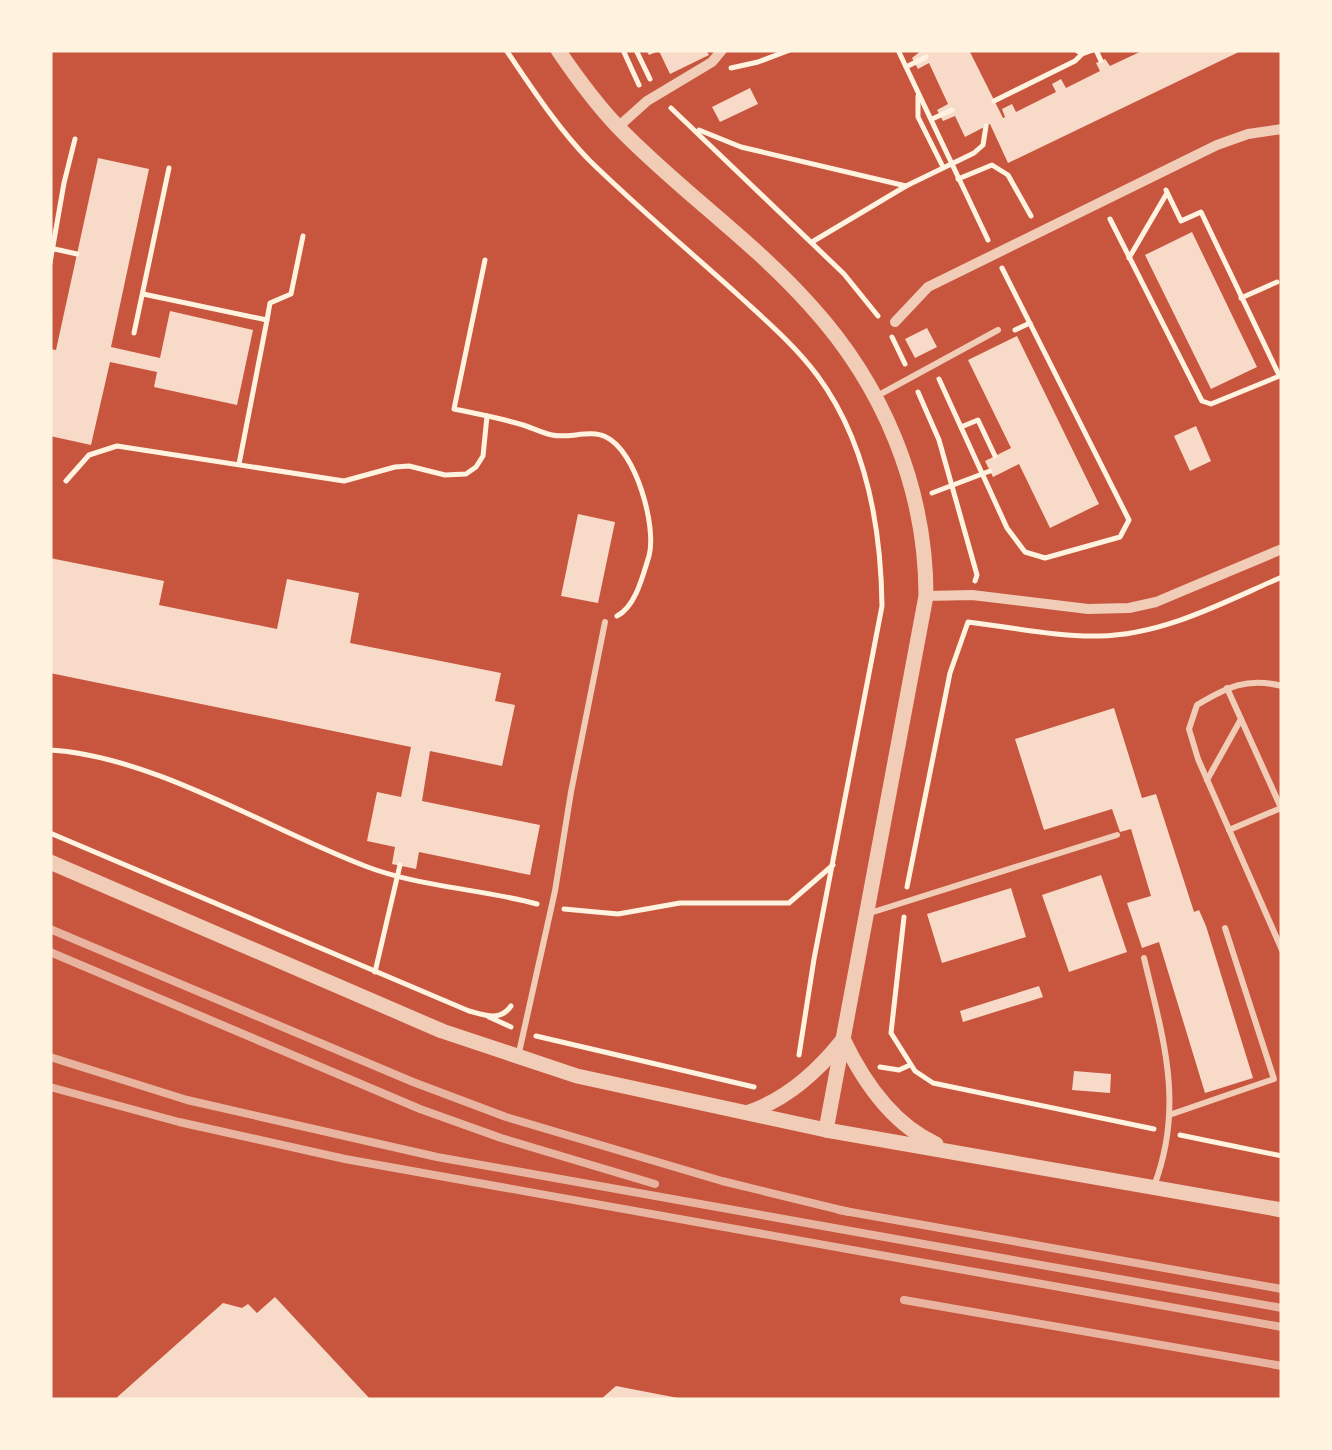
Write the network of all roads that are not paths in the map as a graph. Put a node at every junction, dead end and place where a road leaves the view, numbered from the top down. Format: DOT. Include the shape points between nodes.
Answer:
graph roads {
  1 [pos="558,50"];
  2 [pos="722,50"];
  3 [pos="618,126"];
  4 [pos="1282,129"];
  5 [pos="895,322"];
  6 [pos="998,330"];
  7 [pos="876,397"];
  8 [pos="1282,549"];
  9 [pos="926,596"];
  10 [pos="605,622"];
  11 [pos="1282,686"];
  12 [pos="1227,688"];
  13 [pos="1242,718"];
  14 [pos="1208,780"];
  15 [pos="1282,809"];
  16 [pos="1229,830"];
  17 [pos="1116,835"];
  18 [pos="50,862"];
  19 [pos="864,915"];
  20 [pos="1225,928"];
  21 [pos="1279,936"];
  22 [pos="1282,950"];
  23 [pos="1144,958"];
  24 [pos="843,1039"];
  25 [pos="517,1059"];
  26 [pos="745,1113"];
  27 [pos="1172,1114"];
  28 [pos="826,1130"];
  29 [pos="954,1152"];
  30 [pos="1154,1186"];
  31 [pos="1282,1210"];
  1 -- 3 [label="street"];
  2 -- 3 [label="street"];
  3 -- 7 [label="street" via="809,304"];
  4 -- 5 [label="street" via="1234,138 928,287"];
  6 -- 7 [label="lane"];
  7 -- 9 [label="street" via="914,498"];
  8 -- 9 [label="street" via="1129,608"];
  9 -- 19 [label="street"];
  10 -- 25 [label="lane"];
  11 -- 12 [label="lane" via="1256,680"];
  12 -- 13 [label="lane"];
  12 -- 14 [label="lane" via="1190,716 1192,743"];
  13 -- 14 [label="lane"];
  13 -- 15 [label="lane"];
  14 -- 16 [label="lane"];
  15 -- 16 [label="lane"];
  16 -- 21 [label="lane"];
  17 -- 19 [label="lane"];
  18 -- 25 [label="street"];
  19 -- 24 [label="street"];
  20 -- 27 [label="lane" via="1274,1079"];
  21 -- 22 [label="lane"];
  23 -- 27 [label="lane" via="1167,1056"];
  24 -- 26 [label="street" via="798,1086 774,1104"];
  24 -- 28 [label="street"];
  24 -- 29 [label="street" via="894,1115"];
  25 -- 26 [label="street"];
  26 -- 28 [label="street"];
  27 -- 30 [label="lane"];
  28 -- 29 [label="street"];
  29 -- 30 [label="street"];
  30 -- 31 [label="street"];
}
